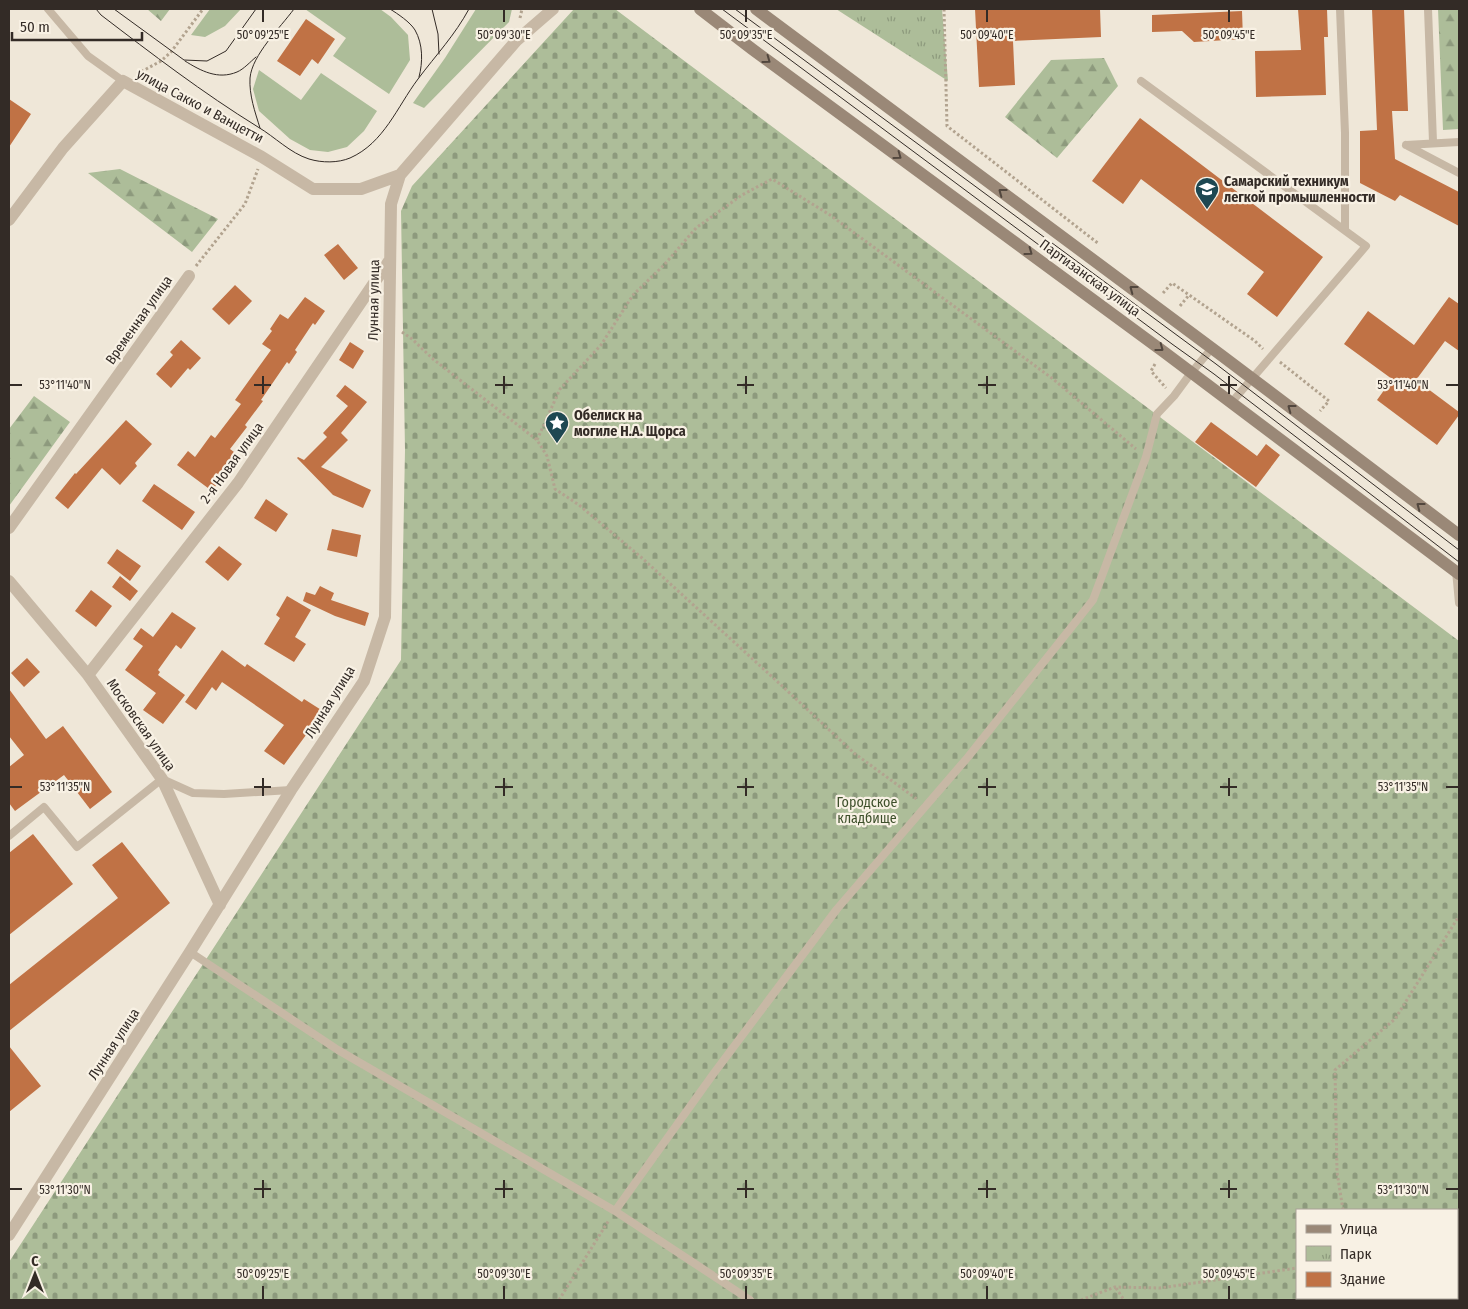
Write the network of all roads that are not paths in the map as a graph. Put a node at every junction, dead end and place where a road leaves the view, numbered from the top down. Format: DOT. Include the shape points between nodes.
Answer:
graph roads {
  1 [pos="48,9"];
  2 [pos="553,9"];
  3 [pos="700,9"];
  4 [pos="756,9"];
  5 [pos="1340,9"];
  6 [pos="1428,9"];
  7 [pos="1141,80"];
  8 [pos="123,81"];
  9 [pos="1433,142"];
  10 [pos="1459,142"];
  11 [pos="1459,173"];
  12 [pos="400,175"];
  13 [pos="9,220"];
  14 [pos="1345,229"];
  15 [pos="389,261"];
  16 [pos="188,276"];
  17 [pos="1212,348"];
  18 [pos="1191,373"];
  19 [pos="1252,378"];
  20 [pos="1231,403"];
  21 [pos="9,528"];
  22 [pos="1459,535"];
  23 [pos="1458,573"];
  24 [pos="9,582"];
  25 [pos="1459,603"];
  26 [pos="88,675"];
  27 [pos="162,779"];
  28 [pos="291,790"];
  29 [pos="9,836"];
  30 [pos="220,905"];
  31 [pos="190,952"];
  32 [pos="615,1211"];
  33 [pos="9,1232"];
  34 [pos="750,1300"];
  1 -- 8 [label="lane" via="88,56"];
  2 -- 12 [label="street, Лунная улица" via="516,41"];
  3 -- 18 [label="street, Партизанская улица, one-way"];
  17 -- 4 [label="street, Партизанская улица, one-way"];
  5 -- 14 [label="lane"];
  6 -- 9 [label="lane"];
  7 -- 14 [label="lane"];
  8 -- 12 [label="street, улица Сакко и Ванцетти" via="262,157 313,189 361,188"];
  8 -- 13 [label="street, улица Сакко и Ванцетти" via="63,148"];
  9 -- 10 [label="lane"];
  9 -- 11 [label="lane" via="1406,145"];
  12 -- 15 [label="street, Лунная улица" via="391,204"];
  14 -- 19 [label="lane" via="1366,246"];
  15 -- 26 [label="street, 2-я Новая улица" via="238,483"];
  15 -- 28 [label="street, Лунная улица" via="384,617 364,681"];
  16 -- 21 [label="street, Временная улица"];
  17 -- 18 [label="lane"];
  17 -- 19 [label="street, Партизанская улица"];
  18 -- 20 [label="street, Партизанская улица"];
  18 -- 32 [label="lane" via="1156,414 1146,458 1093,600 968,758 838,909"];
  19 -- 20 [label="lane"];
  22 -- 19 [label="street, Партизанская улица, one-way"];
  20 -- 23 [label="street, Партизанская улица"];
  23 -- 25 [label="lane"];
  24 -- 26 [label="street, Московская улица"];
  26 -- 27 [label="street, Московская улица"];
  27 -- 28 [label="lane" via="193,793"];
  27 -- 29 [label="lane" via="77,848 44,807"];
  27 -- 30 [label="street, Московская улица"];
  28 -- 30 [label="street, Лунная улица"];
  30 -- 31 [label="street, Лунная улица"];
  31 -- 32 [label="lane" via="338,1050"];
  31 -- 33 [label="street, Лунная улица"];
  32 -- 34 [label="lane"];
}
